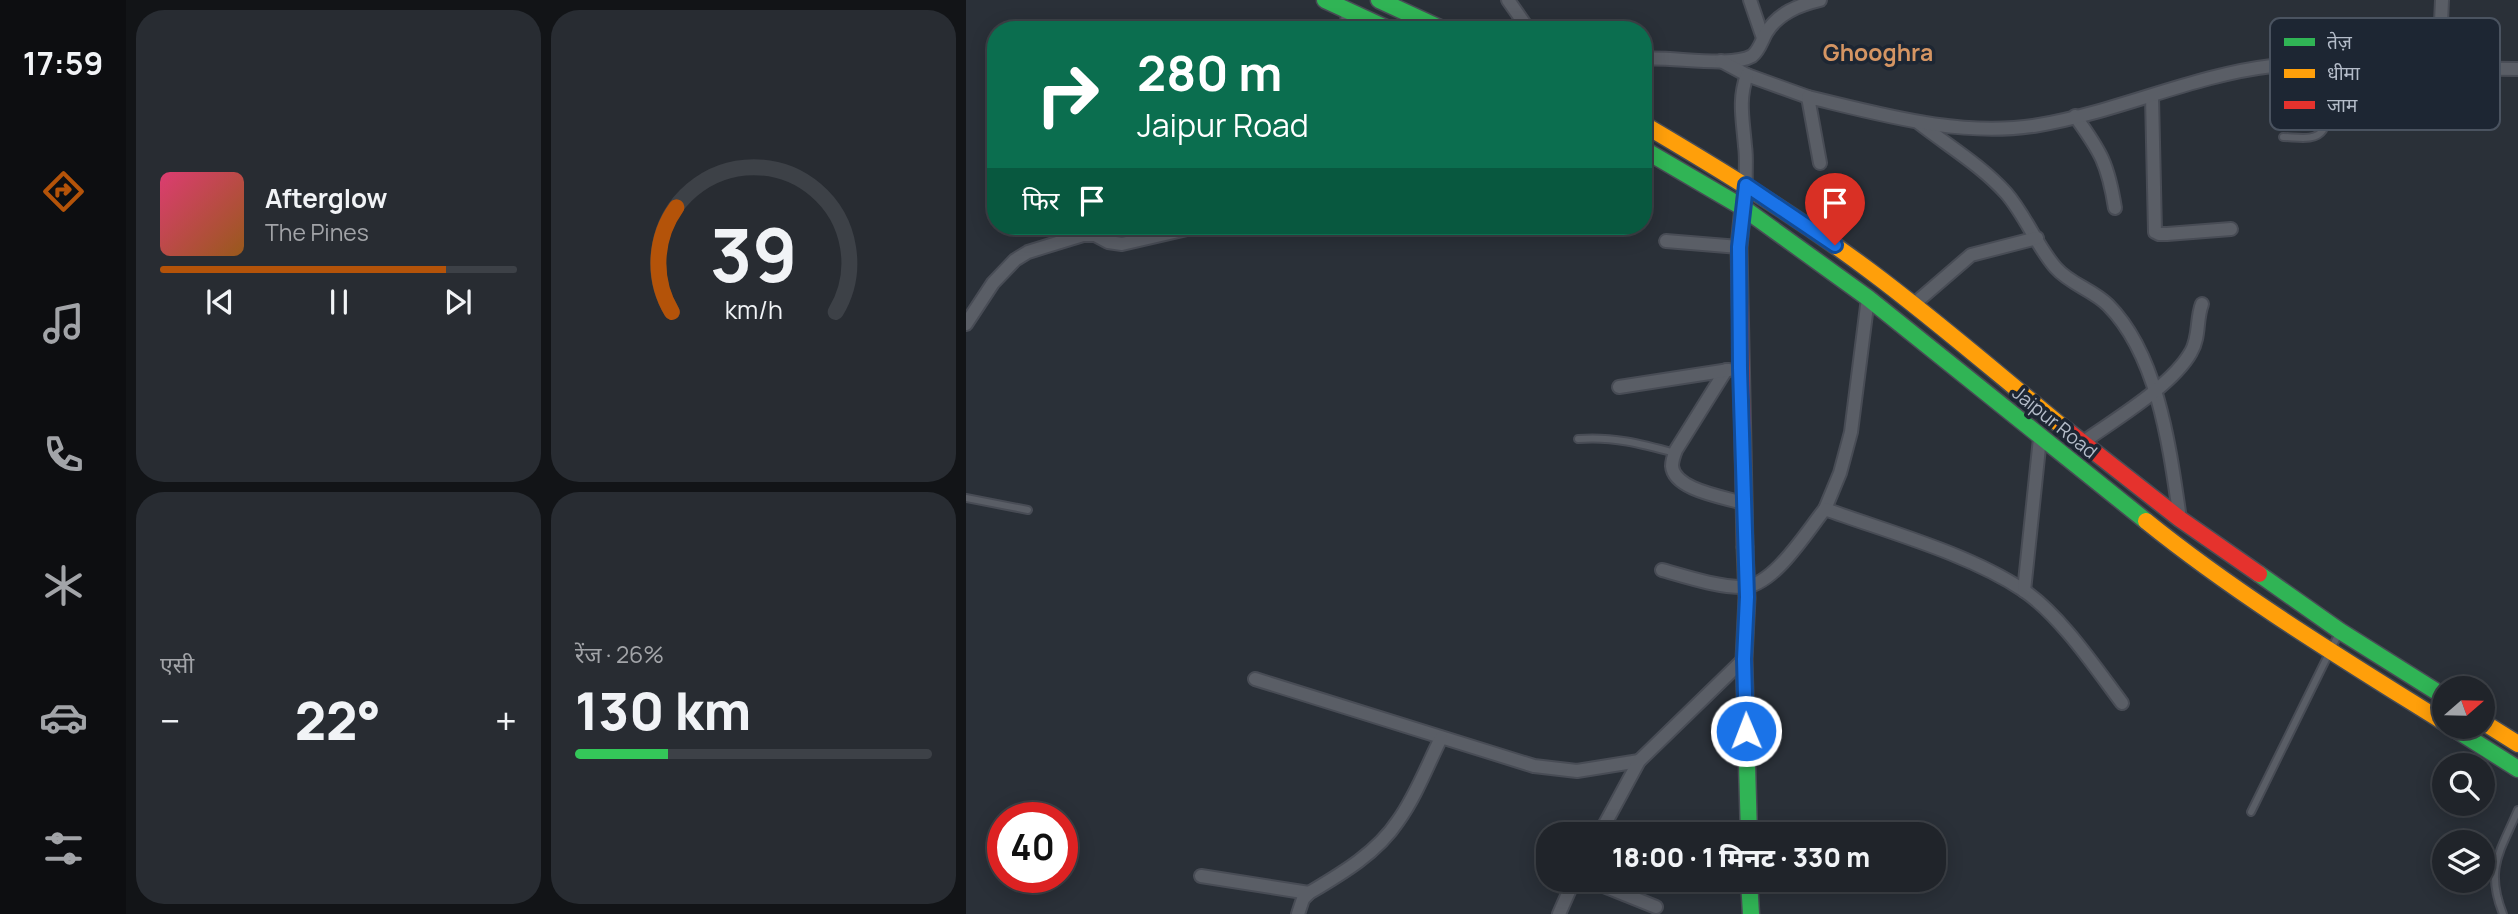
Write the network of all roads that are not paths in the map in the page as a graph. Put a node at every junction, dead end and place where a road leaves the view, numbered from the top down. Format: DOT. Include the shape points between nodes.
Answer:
graph roads {
  1 [pos="1325,0"];
  2 [pos="1379,0"];
  3 [pos="1508,0"];
  4 [pos="1749,0"];
  5 [pos="1820,0"];
  6 [pos="2442,0"];
  7 [pos="1347,11"];
  8 [pos="2441,18"];
  9 [pos="1348,21"];
  10 [pos="1370,21"];
  11 [pos="1424,21"];
  12 [pos="1523,21"];
  13 [pos="1763,38"];
  14 [pos="1652,59"];
  15 [pos="1721,61"];
  16 [pos="2270,66"];
  17 [pos="2500,69"];
  18 [pos="2518,69"];
  19 [pos="1746,75"];
  20 [pos="1808,97"];
  21 [pos="2152,97"];
  22 [pos="2075,116"];
  23 [pos="1918,123"];
  24 [pos="1652,129"];
  25 [pos="2323,130"];
  26 [pos="2283,138"];
  27 [pos="1652,154"];
  28 [pos="1820,163"];
  29 [pos="1746,185"];
  30 [pos="1742,207"];
  31 [pos="2116,208"];
  32 [pos="2231,229"];
  33 [pos="1083,235"];
  34 [pos="1095,235"];
  35 [pos="1161,235"];
  36 [pos="2037,238"];
  37 [pos="1666,241"];
  38 [pos="1739,247"];
  39 [pos="1868,298"];
  40 [pos="2202,304"];
  41 [pos="1913,305"];
  42 [pos="966,324"];
  43 [pos="1733,369"];
  44 [pos="1619,387"];
  45 [pos="2154,391"];
  46 [pos="2065,429"];
  47 [pos="1578,439"];
  48 [pos="2045,442"];
  49 [pos="2082,443"];
  50 [pos="1675,453"];
  51 [pos="966,498"];
  52 [pos="1743,503"];
  53 [pos="1825,509"];
  54 [pos="1028,510"];
  55 [pos="2180,519"];
  56 [pos="1662,570"];
  57 [pos="1745,587"];
  58 [pos="2024,591"];
  59 [pos="2340,631"];
  60 [pos="2330,651"];
  61 [pos="1744,659"];
  62 [pos="1255,679"];
  63 [pos="2432,689"];
  64 [pos="2122,703"];
  65 [pos="2432,715"];
  66 [pos="2496,730"];
  67 [pos="1441,738"];
  68 [pos="2471,739"];
  69 [pos="2518,744"];
  70 [pos="1640,761"];
  71 [pos="2518,769"];
  72 [pos="2518,810"];
  73 [pos="2251,812"];
  74 [pos="1605,822"];
  75 [pos="1749,822"];
  76 [pos="1202,876"];
  77 [pos="1569,892"];
  78 [pos="1619,892"];
  79 [pos="1750,892"];
  80 [pos="1309,893"];
  81 [pos="1656,907"];
  82 [pos="1298,914"];
  83 [pos="1559,914"];
  84 [pos="1751,914"];
  85 [pos="2503,914"];
  1 -- 7 [label="main road"];
  2 -- 11 [label="main road"];
  3 -- 12 [label="street"];
  4 -- 13 [label="street"];
  5 -- 13 [label="street" via="1791,10"];
  6 -- 8 [label="street"];
  7 -- 9 [label="street"];
  7 -- 10 [label="main road"];
  13 -- 15 [label="street" via="1752,55"];
  14 -- 15 [label="street"];
  15 -- 19 [label="street"];
  16 -- 21 [label="street" via="2244,69"];
  17 -- 18 [label="street"];
  19 -- 20 [label="street"];
  19 -- 29 [label="street" via="1740,106"];
  20 -- 23 [label="street"];
  20 -- 28 [label="street"];
  21 -- 22 [label="street"];
  21 -- 32 [label="street" via="2155,232"];
  22 -- 23 [label="street" via="2011,128"];
  22 -- 31 [label="street" via="2104,160"];
  23 -- 36 [label="street" via="2005,192"];
  24 -- 29 [label="main road, Jaipur Road"];
  25 -- 26 [label="lane" via="2313,137"];
  27 -- 30 [label="main road, Jaipur Road"];
  29 -- 30 [label="main road"];
  29 -- 41 [label="main road, Jaipur Road"];
  30 -- 38 [label="main road"];
  30 -- 39 [label="main road, Jaipur Road"];
  33 -- 42 [label="street" via="1014,260"];
  34 -- 35 [label="street" via="1122,244"];
  36 -- 41 [label="street" via="1971,255"];
  36 -- 45 [label="street" via="2054,267 2117,316 2140,353"];
  37 -- 38 [label="street"];
  38 -- 43 [label="main road"];
  39 -- 48 [label="main road, Jaipur Road"];
  39 -- 53 [label="street" via="1851,432"];
  40 -- 45 [label="street" via="2191,352"];
  41 -- 46 [label="main road, Jaipur Road"];
  43 -- 44 [label="street"];
  43 -- 50 [label="street"];
  43 -- 52 [label="main road"];
  45 -- 49 [label="street"];
  45 -- 55 [label="street" via="2171,457"];
  46 -- 48 [label="main road"];
  46 -- 49 [label="main road, Jaipur Road"];
  47 -- 50 [label="lane" via="1627,440"];
  48 -- 58 [label="street"];
  48 -- 60 [label="main road, Jaipur Road" via="2184,552"];
  49 -- 55 [label="main road, Jaipur Road"];
  50 -- 52 [label="street" via="1674,474 1685,485"];
  51 -- 54 [label="lane"];
  52 -- 57 [label="main road"];
  53 -- 57 [label="street" via="1776,569"];
  53 -- 58 [label="street" via="1981,568"];
  55 -- 59 [label="main road, Jaipur Road"];
  56 -- 57 [label="street"];
  57 -- 61 [label="main road"];
  58 -- 64 [label="street" via="2069,635"];
  59 -- 60 [label="lane"];
  59 -- 63 [label="main road, Jaipur Road"];
  60 -- 65 [label="main road, Jaipur Road"];
  60 -- 73 [label="lane"];
  61 -- 70 [label="street"];
  61 -- 75 [label="main road"];
  62 -- 67 [label="street"];
  66 -- 69 [label="main road"];
  67 -- 70 [label="street" via="1560,770"];
  67 -- 80 [label="street" via="1397,824 1359,861"];
  68 -- 71 [label="main road"];
  70 -- 74 [label="street"];
  72 -- 85 [label="lane" via="2494,872 2495,894"];
  76 -- 80 [label="street"];
  77 -- 83 [label="street"];
  78 -- 81 [label="street"];
  79 -- 84 [label="main road"];
  80 -- 82 [label="street"];
}
